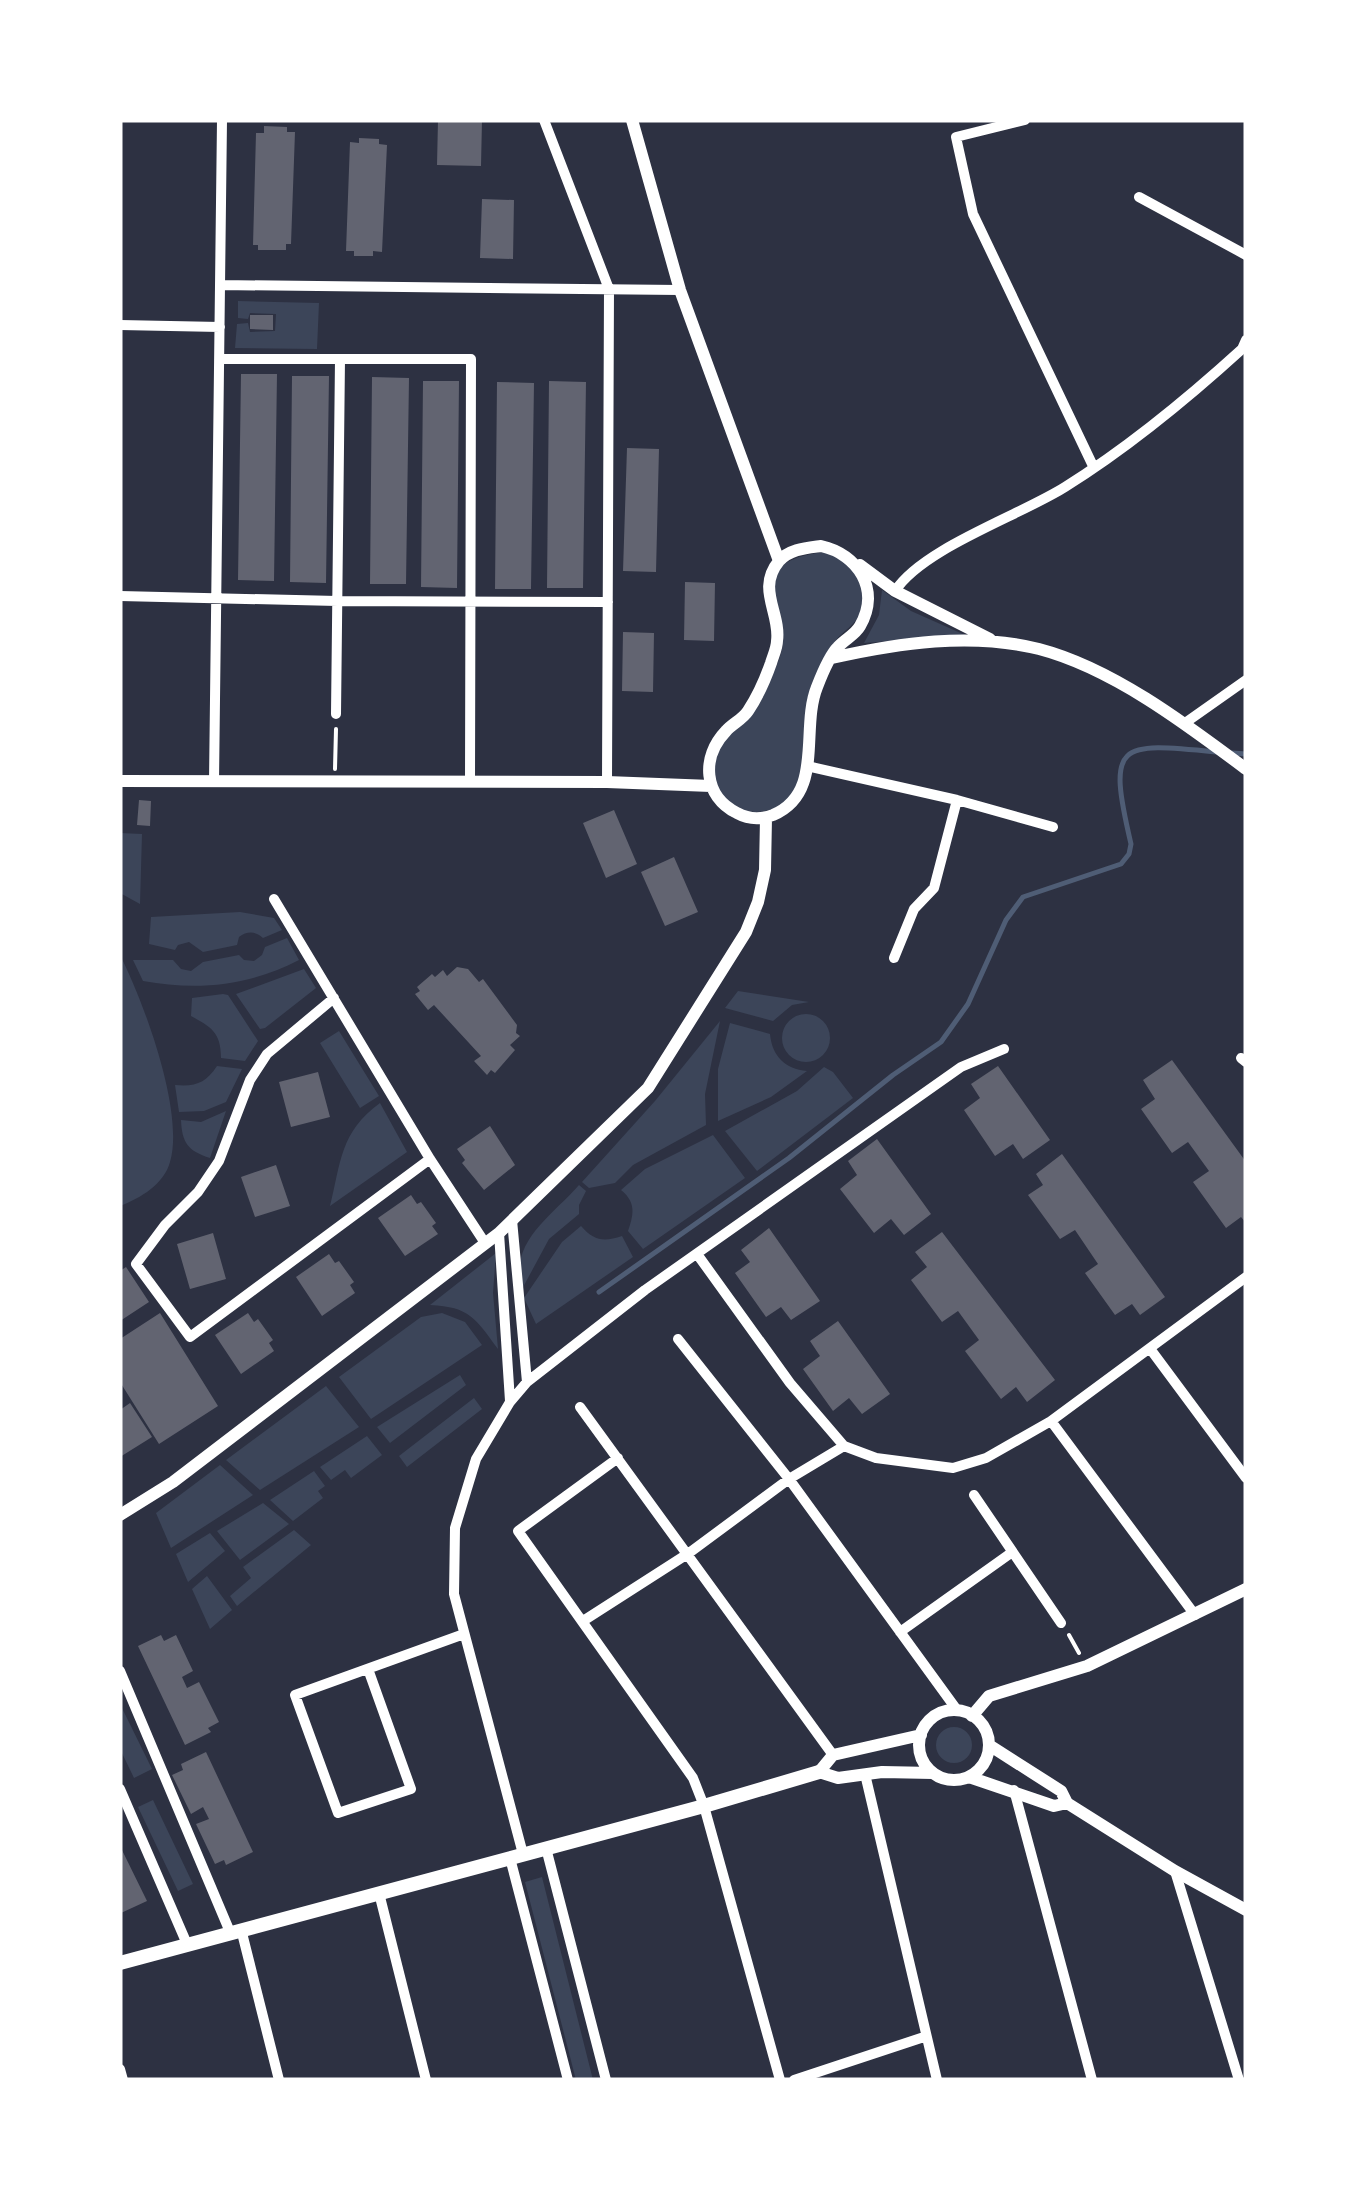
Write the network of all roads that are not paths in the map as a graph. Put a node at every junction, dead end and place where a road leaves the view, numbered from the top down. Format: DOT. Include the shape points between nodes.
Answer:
graph roads {
  1 [pos="222,120"];
  2 [pos="544,120"];
  3 [pos="632,120"];
  4 [pos="1025,120"];
  5 [pos="1138,197"];
  6 [pos="1246,255"];
  7 [pos="220,285"];
  8 [pos="609,290"];
  9 [pos="680,290"];
  10 [pos="120,325"];
  11 [pos="220,327"];
  12 [pos="1246,340"];
  13 [pos="219,359"];
  14 [pos="340,359"];
  15 [pos="1094,468"];
  16 [pos="779,561"];
  17 [pos="854,562"];
  18 [pos="895,591"];
  19 [pos="120,596"];
  20 [pos="216,598"];
  21 [pos="337,601"];
  22 [pos="471,602"];
  23 [pos="608,602"];
  24 [pos="996,643"];
  25 [pos="832,658"];
  26 [pos="1246,680"];
  27 [pos="336,714"];
  28 [pos="1185,723"];
  29 [pos="807,766"];
  30 [pos="1246,769"];
  31 [pos="470,781"];
  32 [pos="120,782"];
  33 [pos="214,782"];
  34 [pos="607,782"];
  35 [pos="710,786"];
  36 [pos="957,800"];
  37 [pos="766,818"];
  38 [pos="1053,826"];
  39 [pos="274,899"];
  40 [pos="894,958"];
  41 [pos="334,998"];
  42 [pos="1004,1049"];
  43 [pos="430,1158"];
  44 [pos="512,1220"];
  45 [pos="499,1232"];
  46 [pos="485,1243"];
  47 [pos="697,1254"];
  48 [pos="1246,1277"];
  49 [pos="678,1339"];
  50 [pos="1151,1350"];
  51 [pos="527,1382"];
  52 [pos="510,1402"];
  53 [pos="580,1406"];
  54 [pos="1052,1421"];
  55 [pos="844,1446"];
  56 [pos="618,1458"];
  57 [pos="1246,1478"];
  58 [pos="790,1479"];
  59 [pos="974,1495"];
  60 [pos="120,1515"];
  61 [pos="689,1553"];
  62 [pos="1011,1553"];
  63 [pos="1246,1589"];
  64 [pos="1196,1615"];
  65 [pos="583,1621"];
  66 [pos="1061,1623"];
  67 [pos="900,1632"];
  68 [pos="464,1634"];
  69 [pos="368,1669"];
  70 [pos="120,1671"];
  71 [pos="957,1710"];
  72 [pos="972,1716"];
  73 [pos="921,1734"];
  74 [pos="988,1746"];
  75 [pos="833,1755"];
  76 [pos="819,1772"];
  77 [pos="933,1773"];
  78 [pos="865,1774"];
  79 [pos="969,1777"];
  80 [pos="120,1789"];
  81 [pos="1014,1790"];
  82 [pos="1067,1803"];
  83 [pos="704,1806"];
  84 [pos="546,1848"];
  85 [pos="517,1856"];
  86 [pos="1175,1871"];
  87 [pos="379,1892"];
  88 [pos="1246,1910"];
  89 [pos="235,1931"];
  90 [pos="187,1944"];
  91 [pos="120,1963"];
  92 [pos="924,2037"];
  93 [pos="120,2069"];
  94 [pos="123,2080"];
  95 [pos="279,2080"];
  96 [pos="426,2080"];
  97 [pos="568,2080"];
  98 [pos="606,2080"];
  99 [pos="780,2080"];
  100 [pos="794,2080"];
  101 [pos="937,2080"];
  102 [pos="1092,2080"];
  103 [pos="1238,2080"];
  1 -- 7 [label="street"];
  2 -- 8 [label="street"];
  3 -- 9 [label="street"];
  4 -- 15 [label="street" via="956,137 973,214"];
  5 -- 6 [label="street"];
  7 -- 8 [label="street"];
  7 -- 11 [label="street"];
  8 -- 9 [label="street"];
  8 -- 23 [label="street"];
  9 -- 16 [label="street"];
  10 -- 11 [label="street"];
  11 -- 13 [label="street"];
  12 -- 15 [label="street" via="1176,409"];
  13 -- 14 [label="street"];
  13 -- 20 [label="street"];
  14 -- 21 [label="street"];
  14 -- 22 [label="street" via="471,359"];
  15 -- 18 [label="street" via="930,560"];
  16 -- 17 [label="street" via="821,546"];
  16 -- 35 [label="street" via="768,596 778,642 748,712 710,755"];
  17 -- 18 [label="street"];
  17 -- 25 [label="street" via="868,603 861,625"];
  18 -- 24 [label="street"];
  19 -- 20 [label="street"];
  20 -- 21 [label="street"];
  20 -- 33 [label="street"];
  21 -- 22 [label="street"];
  21 -- 27 [label="street"];
  22 -- 23 [label="street"];
  22 -- 31 [label="street"];
  23 -- 34 [label="street"];
  24 -- 25 [label="street" via="928,642"];
  24 -- 28 [label="street" via="1066,659"];
  25 -- 29 [label="street" via="815,690"];
  26 -- 28 [label="street"];
  28 -- 30 [label="street"];
  29 -- 36 [label="street"];
  29 -- 37 [label="street" via="801,792"];
  31 -- 33 [label="street"];
  31 -- 34 [label="street"];
  32 -- 33 [label="street"];
  34 -- 35 [label="street"];
  35 -- 37 [label="street" via="730,809"];
  36 -- 38 [label="street"];
  36 -- 40 [label="street" via="934,888 914,910"];
  37 -- 44 [label="street" via="765,870 746,932 648,1088"];
  39 -- 41 [label="street"];
  41 -- 43 [label="street"];
  41 -- 43 [label="street" via="267,1054 219,1162 136,1264 190,1337"];
  42 -- 47 [label="street" via="962,1067"];
  43 -- 46 [label="street"];
  44 -- 45 [label="street"];
  44 -- 51 [label="street"];
  45 -- 46 [label="street"];
  45 -- 52 [label="street"];
  46 -- 60 [label="street" via="173,1482"];
  47 -- 51 [label="street"];
  47 -- 55 [label="street"];
  48 -- 50 [label="street"];
  49 -- 58 [label="street"];
  50 -- 54 [label="street"];
  50 -- 57 [label="street"];
  51 -- 52 [label="street"];
  52 -- 68 [label="street" via="476,1460 456,1528 454,1594"];
  53 -- 56 [label="street"];
  54 -- 55 [label="street" via="953,1468 876,1458"];
  54 -- 64 [label="street"];
  55 -- 58 [label="street"];
  56 -- 61 [label="street"];
  56 -- 65 [label="street" via="518,1531"];
  58 -- 61 [label="street"];
  58 -- 67 [label="street"];
  59 -- 62 [label="street"];
  61 -- 65 [label="street"];
  61 -- 75 [label="street"];
  62 -- 66 [label="street"];
  62 -- 67 [label="street"];
  63 -- 64 [label="street"];
  64 -- 72 [label="street" via="1088,1666 989,1696"];
  65 -- 83 [label="street" via="693,1778"];
  67 -- 71 [label="street"];
  68 -- 69 [label="street"];
  68 -- 85 [label="street"];
  69 -- 69 [label="street" via="295,1696 338,1814 411,1789"];
  70 -- 89 [label="street"];
  71 -- 72 [label="street"];
  71 -- 73 [label="street" via="935,1716"];
  72 -- 74 [label="street" via="985,1729"];
  73 -- 75 [label="street"];
  73 -- 77 [label="street" via="922,1757"];
  74 -- 79 [label="street" via="985,1762"];
  74 -- 82 [label="street" via="1062,1790"];
  75 -- 76 [label="street"];
  76 -- 78 [label="street" via="838,1778"];
  76 -- 83 [label="main road"];
  77 -- 78 [label="street"];
  77 -- 79 [label="street"];
  78 -- 92 [label="street"];
  79 -- 81 [label="street"];
  80 -- 90 [label="street"];
  81 -- 82 [label="street" via="1054,1806"];
  81 -- 102 [label="street"];
  82 -- 86 [label="street"];
  83 -- 84 [label="main road"];
  83 -- 99 [label="street"];
  84 -- 85 [label="main road"];
  84 -- 98 [label="street"];
  85 -- 87 [label="main road"];
  85 -- 97 [label="street"];
  86 -- 88 [label="street"];
  86 -- 103 [label="street"];
  87 -- 89 [label="main road"];
  87 -- 96 [label="street"];
  89 -- 90 [label="main road"];
  89 -- 95 [label="street"];
  90 -- 91 [label="main road"];
  92 -- 100 [label="street"];
  92 -- 101 [label="street"];
  93 -- 94 [label="street"];
}
